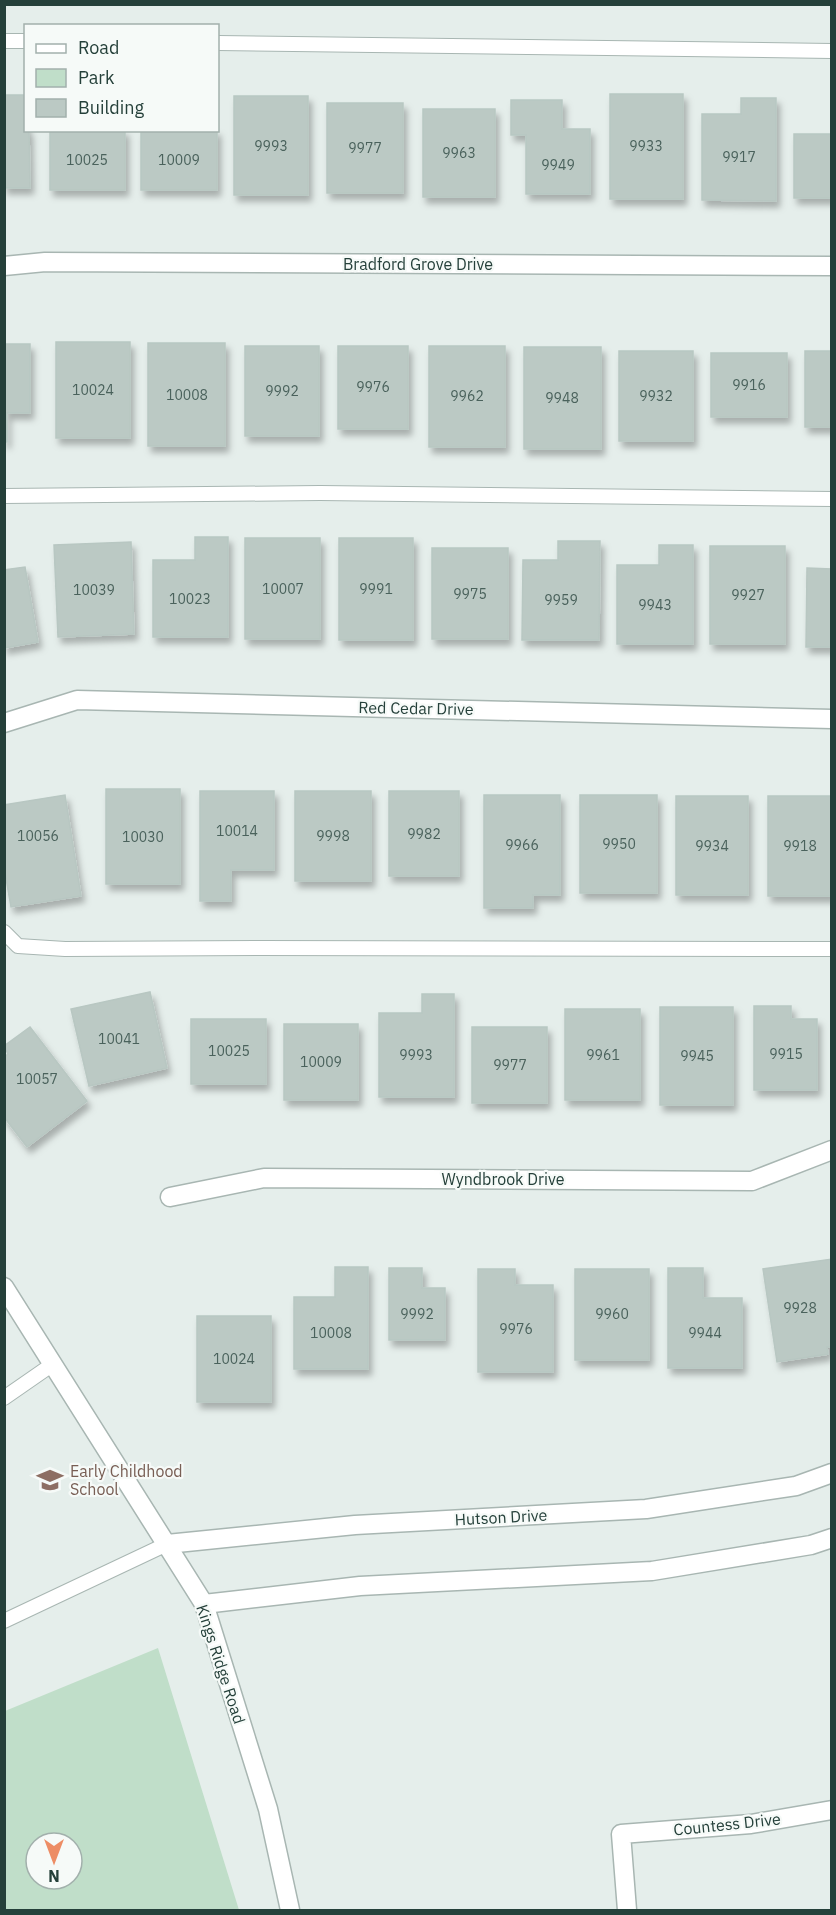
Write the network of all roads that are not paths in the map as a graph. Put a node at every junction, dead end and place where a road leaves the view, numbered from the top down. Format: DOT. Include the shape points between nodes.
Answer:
graph roads {
  1 [pos="4,40"];
  2 [pos="24,41"];
  3 [pos="219,43"];
  4 [pos="831,51"];
  5 [pos="4,266"];
  6 [pos="831,266"];
  7 [pos="4,496"];
  8 [pos="831,499"];
  9 [pos="831,719"];
  10 [pos="4,723"];
  11 [pos="4,932"];
  12 [pos="831,949"];
  13 [pos="831,1150"];
  14 [pos="170,1197"];
  15 [pos="4,1287"];
  16 [pos="53,1364"];
  17 [pos="4,1398"];
  18 [pos="831,1473"];
  19 [pos="831,1538"];
  20 [pos="167,1544"];
  21 [pos="204,1604"];
  22 [pos="4,1621"];
  23 [pos="831,1810"];
  24 [pos="290,1911"];
  25 [pos="627,1911"];
  1 -- 2 [label="lane"];
  3 -- 4 [label="lane"];
  5 -- 6 [label="street, Bradford Grove Drive" via="57,262"];
  7 -- 8 [label="lane" via="320,493"];
  9 -- 10 [label="street, Red Cedar Drive" via="77,700"];
  11 -- 12 [label="lane" via="18,946 65,949"];
  13 -- 14 [label="street, Wyndbrook Drive" via="752,1181 264,1178"];
  15 -- 16 [label="street, Kings Ridge Road"];
  16 -- 17 [label="lane"];
  16 -- 20 [label="street, Kings Ridge Road"];
  18 -- 20 [label="street, Hutson Drive" via="796,1486 645,1509 355,1525"];
  19 -- 21 [label="street" via="811,1545 652,1571 360,1586"];
  20 -- 21 [label="street, Kings Ridge Road"];
  20 -- 22 [label="lane"];
  21 -- 24 [label="street, Kings Ridge Road" via="268,1809"];
  23 -- 25 [label="street, Countess Drive" via="751,1824 621,1834"];
}
